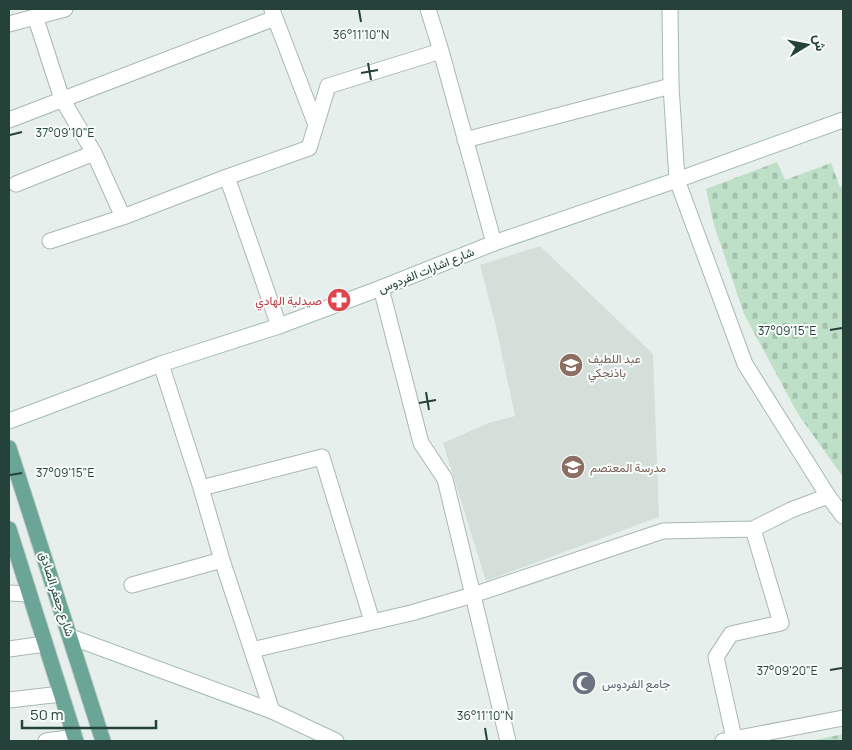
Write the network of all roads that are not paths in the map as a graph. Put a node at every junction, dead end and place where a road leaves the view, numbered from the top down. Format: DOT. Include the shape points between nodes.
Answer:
graph roads {
  1 [pos="428,9"];
  2 [pos="670,9"];
  3 [pos="58,10"];
  4 [pos="273,13"];
  5 [pos="35,16"];
  6 [pos="9,24"];
  7 [pos="441,51"];
  8 [pos="671,86"];
  9 [pos="62,99"];
  10 [pos="9,120"];
  11 [pos="843,120"];
  12 [pos="316,124"];
  13 [pos="465,140"];
  14 [pos="94,153"];
  15 [pos="227,177"];
  16 [pos="676,180"];
  17 [pos="16,184"];
  18 [pos="123,217"];
  19 [pos="50,240"];
  20 [pos="494,243"];
  21 [pos="381,288"];
  22 [pos="279,326"];
  23 [pos="161,364"];
  24 [pos="9,421"];
  25 [pos="9,448"];
  26 [pos="201,488"];
  27 [pos="828,496"];
  28 [pos="843,516"];
  29 [pos="9,529"];
  30 [pos="753,529"];
  31 [pos="222,560"];
  32 [pos="132,585"];
  33 [pos="9,593"];
  34 [pos="28,594"];
  35 [pos="473,595"];
  36 [pos="372,621"];
  37 [pos="71,637"];
  38 [pos="45,644"];
  39 [pos="9,649"];
  40 [pos="252,650"];
  41 [pos="61,694"];
  42 [pos="9,700"];
  43 [pos="272,711"];
  44 [pos="843,718"];
  45 [pos="75,739"];
  46 [pos="729,740"];
  47 [pos="46,741"];
  48 [pos="104,741"];
  49 [pos="336,741"];
  50 [pos="508,741"];
  1 -- 7 [label="street"];
  2 -- 8 [label="street"];
  3 -- 5 [label="street"];
  4 -- 9 [label="street"];
  4 -- 12 [label="street"];
  5 -- 6 [label="street"];
  5 -- 9 [label="street"];
  7 -- 12 [label="street" via="328,86"];
  7 -- 13 [label="street"];
  8 -- 13 [label="street"];
  8 -- 16 [label="street"];
  9 -- 10 [label="street"];
  9 -- 14 [label="street"];
  11 -- 16 [label="street, شارع اشارات الفردوس"];
  12 -- 15 [label="street" via="309,148"];
  13 -- 20 [label="street"];
  14 -- 17 [label="street"];
  14 -- 18 [label="street"];
  15 -- 18 [label="street"];
  15 -- 22 [label="street"];
  16 -- 20 [label="street, شارع اشارات الفردوس"];
  16 -- 27 [label="street" via="745,364"];
  18 -- 19 [label="street"];
  20 -- 21 [label="street, شارع اشارات الفردوس"];
  21 -- 22 [label="street, شارع اشارات الفردوس"];
  21 -- 35 [label="street" via="421,443 445,479"];
  22 -- 23 [label="street, شارع اشارات الفردوس"];
  23 -- 24 [label="street, شارع اشارات الفردوس"];
  23 -- 26 [label="street"];
  25 -- 37 [label="main road, شارع جعفر الصادق"];
  26 -- 31 [label="street"];
  26 -- 36 [label="street" via="322,457"];
  27 -- 28 [label="street"];
  27 -- 30 [label="street"];
  29 -- 34 [label="main road"];
  30 -- 35 [label="street" via="663,531"];
  30 -- 46 [label="street" via="781,623 731,634 716,658"];
  31 -- 32 [label="street"];
  31 -- 40 [label="street"];
  33 -- 34 [label="street"];
  34 -- 38 [label="main road"];
  35 -- 36 [label="street"];
  35 -- 50 [label="street"];
  36 -- 40 [label="street"];
  37 -- 43 [label="street"];
  37 -- 48 [label="main road, شارع جعفر الصادق"];
  38 -- 39 [label="street"];
  38 -- 41 [label="main road"];
  40 -- 43 [label="street"];
  41 -- 42 [label="street"];
  41 -- 45 [label="main road"];
  43 -- 49 [label="street"];
  44 -- 46 [label="street"];
  45 -- 47 [label="street"];
}
